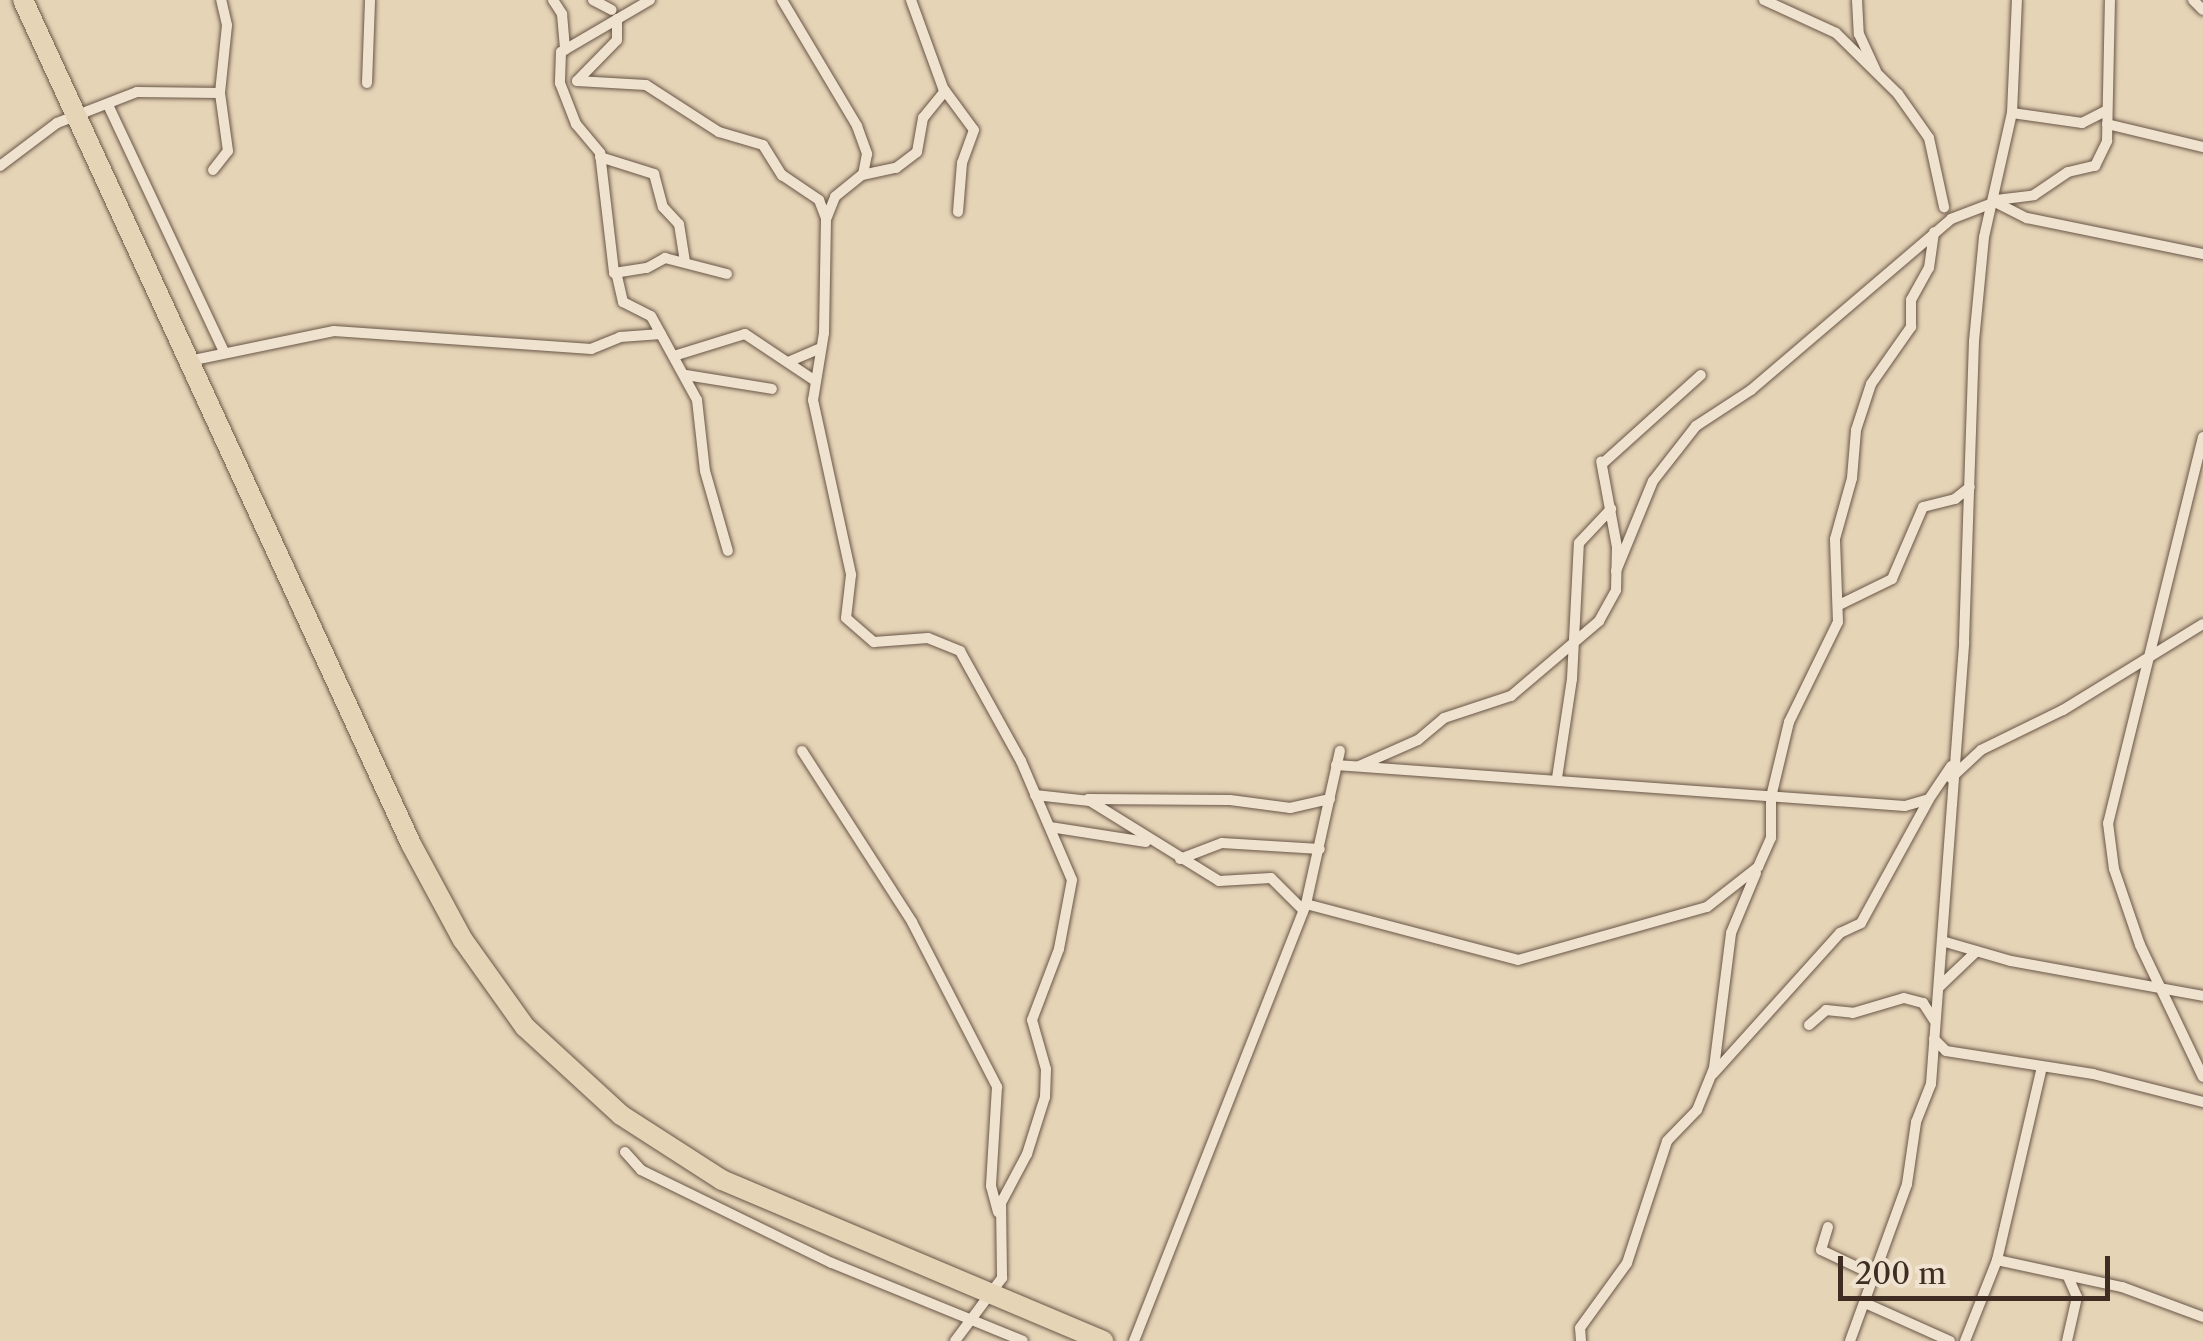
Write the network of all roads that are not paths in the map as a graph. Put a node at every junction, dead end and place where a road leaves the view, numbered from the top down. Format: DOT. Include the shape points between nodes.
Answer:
graph roads {
  1 [pos="23,0"];
  2 [pos="221,0"];
  3 [pos="370,0"];
  4 [pos="553,0"];
  5 [pos="593,0"];
  6 [pos="650,0"];
  7 [pos="782,0"];
  8 [pos="910,0"];
  9 [pos="1764,0"];
  10 [pos="1857,0"];
  11 [pos="2017,0"];
  12 [pos="2110,0"];
  13 [pos="2193,0"];
  14 [pos="2203,10"];
  15 [pos="613,12"];
  16 [pos="565,50"];
  17 [pos="1876,72"];
  18 [pos="576,81"];
  19 [pos="368,83"];
  20 [pos="560,83"];
  21 [pos="946,91"];
  22 [pos="220,92"];
  23 [pos="108,104"];
  24 [pos="2107,111"];
  25 [pos="2012,112"];
  26 [pos="75,116"];
  27 [pos="2106,124"];
  28 [pos="2203,146"];
  29 [pos="600,156"];
  30 [pos="0,166"];
  31 [pos="213,170"];
  32 [pos="862,175"];
  33 [pos="1995,201"];
  34 [pos="1944,206"];
  35 [pos="958,212"];
  36 [pos="826,219"];
  37 [pos="1934,232"];
  38 [pos="2203,254"];
  39 [pos="684,260"];
  40 [pos="727,274"];
  41 [pos="617,276"];
  42 [pos="661,334"];
  43 [pos="822,348"];
  44 [pos="224,352"];
  45 [pos="678,355"];
  46 [pos="188,362"];
  47 [pos="788,362"];
  48 [pos="686,375"];
  49 [pos="1701,375"];
  50 [pos="814,380"];
  51 [pos="772,388"];
  52 [pos="2203,437"];
  53 [pos="1971,486"];
  54 [pos="1611,508"];
  55 [pos="728,551"];
  56 [pos="1616,571"];
  57 [pos="1841,604"];
  58 [pos="2203,624"];
  59 [pos="1574,648"];
  60 [pos="2153,650"];
  61 [pos="802,751"];
  62 [pos="1340,751"];
  63 [pos="1336,765"];
  64 [pos="1952,765"];
  65 [pos="1355,768"];
  66 [pos="1557,778"];
  67 [pos="1951,778"];
  68 [pos="1035,795"];
  69 [pos="1771,797"];
  70 [pos="1082,798"];
  71 [pos="1929,799"];
  72 [pos="1330,800"];
  73 [pos="1050,828"];
  74 [pos="1147,842"];
  75 [pos="1320,849"];
  76 [pos="1180,859"];
  77 [pos="1758,867"];
  78 [pos="1304,907"];
  79 [pos="1942,941"];
  80 [pos="1977,951"];
  81 [pos="2162,985"];
  82 [pos="1938,987"];
  83 [pos="2203,996"];
  84 [pos="1935,1021"];
  85 [pos="1808,1025"];
  86 [pos="1933,1038"];
  87 [pos="2042,1067"];
  88 [pos="2201,1068"];
  89 [pos="1709,1078"];
  90 [pos="2203,1102"];
  91 [pos="624,1152"];
  92 [pos="1000,1218"];
  93 [pos="1828,1227"];
  94 [pos="1997,1260"];
  95 [pos="1874,1275"];
  96 [pos="2069,1279"];
  97 [pos="984,1295"];
  98 [pos="1865,1303"];
  99 [pos="2203,1317"];
  100 [pos="970,1321"];
  101 [pos="956,1341"];
  102 [pos="1023,1341"];
  103 [pos="1103,1341"];
  104 [pos="1134,1341"];
  105 [pos="1581,1341"];
  106 [pos="1850,1341"];
  107 [pos="1950,1341"];
  108 [pos="1965,1341"];
  109 [pos="2067,1341"];
  1 -- 26 [label="highway"];
  2 -- 22 [label="street" via="227,26"];
  3 -- 19 [label="street"];
  4 -- 16 [label="street" via="562,14"];
  5 -- 15 [label="street"];
  6 -- 15 [label="street"];
  7 -- 32 [label="street" via="857,126 866,154"];
  8 -- 21 [label="street"];
  9 -- 17 [label="street" via="1836,33"];
  10 -- 17 [label="street" via="1860,34"];
  11 -- 25 [label="street"];
  12 -- 24 [label="street"];
  13 -- 14 [label="street"];
  15 -- 16 [label="street"];
  15 -- 18 [label="street" via="617,40"];
  16 -- 20 [label="street" via="556,64"];
  17 -- 34 [label="street" via="1924,128"];
  18 -- 20 [label="street"];
  18 -- 36 [label="street" via="646,84 719,132 763,145 782,174 819,200"];
  20 -- 29 [label="street" via="576,124"];
  21 -- 32 [label="street" via="922,118 917,152 896,168"];
  21 -- 35 [label="street" via="974,130 962,163"];
  22 -- 23 [label="street" via="155,89"];
  22 -- 31 [label="street" via="228,151"];
  23 -- 26 [label="street"];
  23 -- 44 [label="street"];
  24 -- 25 [label="street" via="2082,122"];
  24 -- 27 [label="street"];
  25 -- 33 [label="street"];
  26 -- 30 [label="street"];
  26 -- 46 [label="highway"];
  27 -- 28 [label="street"];
  27 -- 33 [label="street" via="2106,143 2092,169 2068,172 2034,195"];
  29 -- 39 [label="street" via="654,174 664,207 679,224"];
  29 -- 41 [label="street"];
  32 -- 36 [label="street" via="836,198"];
  33 -- 37 [label="street"];
  33 -- 38 [label="street" via="2027,218"];
  33 -- 53 [label="street" via="1977,302"];
  36 -- 43 [label="street"];
  37 -- 56 [label="street" via="1746,395 1696,426 1653,480"];
  37 -- 57 [label="street" via="1929,268 1912,300 1911,327 1871,384 1856,430 1836,539"];
  39 -- 40 [label="street"];
  39 -- 41 [label="street" via="665,258"];
  41 -- 42 [label="street" via="623,302 649,314"];
  42 -- 44 [label="street" via="620,337 591,349 334,330"];
  42 -- 45 [label="street"];
  43 -- 47 [label="street"];
  43 -- 50 [label="street"];
  44 -- 46 [label="street"];
  45 -- 47 [label="street" via="745,334"];
  45 -- 48 [label="street"];
  46 -- 97 [label="highway" via="411,844 463,940 525,1027 621,1115 722,1180"];
  47 -- 50 [label="street"];
  48 -- 51 [label="street"];
  48 -- 55 [label="street" via="702,416 704,471"];
  49 -- 54 [label="street" via="1601,462"];
  50 -- 68 [label="street" via="814,414 851,575 846,618 874,642 928,638 960,652"];
  52 -- 60 [label="street" via="2158,600"];
  53 -- 57 [label="street" via="1955,499 1924,507 1892,578"];
  53 -- 64 [label="street"];
  54 -- 56 [label="street"];
  54 -- 59 [label="street" via="1579,542"];
  56 -- 59 [label="street" via="1612,603"];
  57 -- 69 [label="street" via="1836,629 1788,722"];
  58 -- 60 [label="street"];
  59 -- 65 [label="street" via="1511,696 1444,718 1418,740"];
  59 -- 66 [label="street"];
  60 -- 67 [label="street" via="2063,710 1981,750"];
  60 -- 81 [label="street" via="2108,827 2114,869 2140,946"];
  61 -- 92 [label="street" via="912,922 997,1087 991,1186"];
  62 -- 63 [label="street"];
  63 -- 65 [label="street"];
  63 -- 72 [label="street"];
  64 -- 67 [label="street"];
  64 -- 71 [label="street"];
  65 -- 66 [label="street"];
  66 -- 69 [label="street"];
  67 -- 79 [label="street"];
  68 -- 70 [label="street"];
  68 -- 73 [label="street"];
  69 -- 71 [label="street" via="1905,806"];
  69 -- 77 [label="street" via="1771,838"];
  70 -- 72 [label="street" via="1230,800 1290,808"];
  70 -- 74 [label="street"];
  71 -- 89 [label="street" via="1861,923 1840,932"];
  72 -- 75 [label="street"];
  73 -- 74 [label="street"];
  73 -- 92 [label="street" via="1072,887 1059,949 1032,1020 1046,1068 1046,1097"];
  74 -- 76 [label="street"];
  75 -- 76 [label="street" via="1222,843"];
  75 -- 78 [label="street"];
  76 -- 78 [label="street" via="1223,882 1271,878"];
  77 -- 78 [label="street" via="1707,907 1600,933 1570,950 1512,960"];
  77 -- 89 [label="street" via="1731,933"];
  78 -- 104 [label="street"];
  79 -- 80 [label="street"];
  79 -- 82 [label="street"];
  80 -- 81 [label="street"];
  80 -- 82 [label="street"];
  81 -- 83 [label="street"];
  81 -- 88 [label="street"];
  82 -- 84 [label="street"];
  84 -- 85 [label="street" via="1922,1003 1904,998 1855,1012 1826,1010"];
  84 -- 86 [label="street"];
  86 -- 87 [label="street" via="1946,1051"];
  86 -- 95 [label="street" via="1932,1084 1916,1122 1907,1184"];
  87 -- 90 [label="street"];
  87 -- 94 [label="street"];
  89 -- 105 [label="street" via="1697,1110 1666,1141 1626,1262 1580,1328"];
  91 -- 100 [label="street" via="641,1170"];
  92 -- 97 [label="street" via="1002,1278"];
  93 -- 95 [label="street" via="1821,1250"];
  94 -- 96 [label="street"];
  94 -- 108 [label="street"];
  95 -- 98 [label="street"];
  96 -- 99 [label="street" via="2125,1288"];
  96 -- 109 [label="street" via="2077,1300"];
  97 -- 100 [label="street"];
  97 -- 103 [label="highway"];
  98 -- 106 [label="street"];
  98 -- 107 [label="street"];
  100 -- 101 [label="street"];
  100 -- 102 [label="street"];
}
